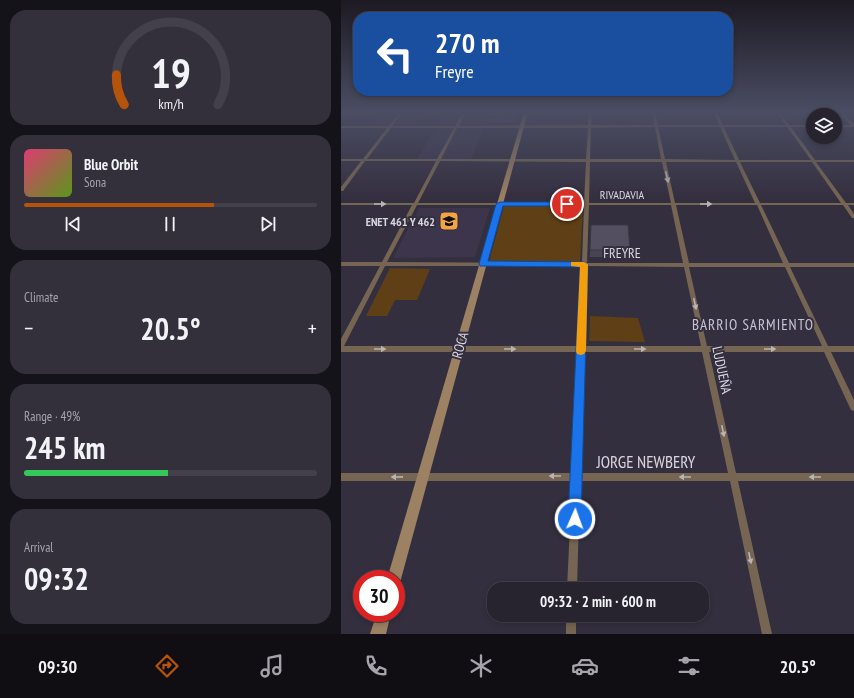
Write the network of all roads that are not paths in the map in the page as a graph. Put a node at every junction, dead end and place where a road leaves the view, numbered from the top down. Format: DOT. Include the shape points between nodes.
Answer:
graph roads {
  1 [pos="378,142"];
  2 [pos="449,142"];
  3 [pos="517,142"];
  4 [pos="589,142"];
  5 [pos="660,142"];
  6 [pos="729,142"];
  7 [pos="799,142"];
  8 [pos="341,160"];
  9 [pos="364,160"];
  10 [pos="439,160"];
  11 [pos="512,160"];
  12 [pos="588,160"];
  13 [pos="813,160"];
  14 [pos="664,161"];
  15 [pos="738,161"];
  16 [pos="854,161"];
  17 [pos="341,190"];
  18 [pos="341,204"];
  19 [pos="415,204"];
  20 [pos="500,204"];
  21 [pos="586,204"];
  22 [pos="673,204"];
  23 [pos="759,204"];
  24 [pos="844,204"];
  25 [pos="854,204"];
  26 [pos="854,217"];
  27 [pos="341,264"];
  28 [pos="483,264"];
  29 [pos="584,264"];
  30 [pos="384,265"];
  31 [pos="687,265"];
  32 [pos="787,265"];
  33 [pos="854,265"];
  34 [pos="341,345"];
  35 [pos="459,348"];
  36 [pos="341,349"];
  37 [pos="581,349"];
  38 [pos="705,349"];
  39 [pos="826,349"];
  40 [pos="854,349"];
  41 [pos="854,408"];
  42 [pos="423,476"];
  43 [pos="577,476"];
  44 [pos="854,476"];
  45 [pos="341,477"];
  46 [pos="732,477"];
  47 [pos="396,570"];
  48 [pos="572,582"];
  49 [pos="381,622"];
  50 [pos="571,622"];
  51 [pos="378,634"];
  52 [pos="571,634"];
  53 [pos="767,634"];
  1 -- 9 [label="street"];
  2 -- 10 [label="street"];
  3 -- 11 [label="street, ROCA"];
  4 -- 12 [label="street"];
  5 -- 14 [label="street, LUDUEÑA"];
  6 -- 15 [label="street"];
  7 -- 13 [label="street"];
  8 -- 9 [label="street"];
  9 -- 10 [label="street"];
  9 -- 17 [label="street"];
  10 -- 11 [label="street"];
  10 -- 19 [label="street"];
  11 -- 12 [label="street"];
  11 -- 20 [label="street, ROCA"];
  12 -- 14 [label="street"];
  12 -- 21 [label="street"];
  13 -- 15 [label="street"];
  13 -- 16 [label="street"];
  13 -- 24 [label="street"];
  14 -- 15 [label="street"];
  14 -- 22 [label="street, LUDUEÑA, one-way"];
  15 -- 23 [label="street"];
  18 -- 19 [label="street, RIVADAVIA, one-way"];
  19 -- 20 [label="street, RIVADAVIA"];
  19 -- 30 [label="street"];
  20 -- 21 [label="street, RIVADAVIA"];
  20 -- 28 [label="street, ROCA"];
  21 -- 22 [label="street, RIVADAVIA"];
  21 -- 29 [label="street"];
  22 -- 23 [label="street, RIVADAVIA, one-way"];
  22 -- 31 [label="street, LUDUEÑA"];
  23 -- 24 [label="street, RIVADAVIA"];
  23 -- 32 [label="street"];
  24 -- 25 [label="street, RIVADAVIA"];
  24 -- 26 [label="street"];
  27 -- 30 [label="street, FREYRE"];
  28 -- 29 [label="street, FREYRE"];
  28 -- 30 [label="street, FREYRE"];
  28 -- 35 [label="street, ROCA"];
  29 -- 31 [label="street, FREYRE"];
  29 -- 37 [label="street"];
  30 -- 34 [label="street"];
  31 -- 32 [label="street, FREYRE"];
  31 -- 38 [label="street, LUDUEÑA, one-way"];
  32 -- 33 [label="street, FREYRE"];
  32 -- 39 [label="street"];
  36 -- 35 [label="street, one-way"];
  35 -- 37 [label="street, one-way"];
  35 -- 42 [label="street, ROCA"];
  37 -- 38 [label="street, one-way"];
  37 -- 43 [label="street"];
  38 -- 39 [label="street, one-way"];
  38 -- 46 [label="street, LUDUEÑA, one-way"];
  39 -- 40 [label="street"];
  39 -- 41 [label="street"];
  43 -- 42 [label="street, JORGE NEWBERY, one-way"];
  42 -- 45 [label="street, JORGE NEWBERY, one-way"];
  42 -- 47 [label="street, ROCA"];
  46 -- 43 [label="street, JORGE NEWBERY, one-way"];
  43 -- 48 [label="street"];
  44 -- 46 [label="street, JORGE NEWBERY, one-way"];
  46 -- 53 [label="street, LUDUEÑA, one-way"];
  49 -- 51 [label="street"];
  50 -- 52 [label="street"];
}
